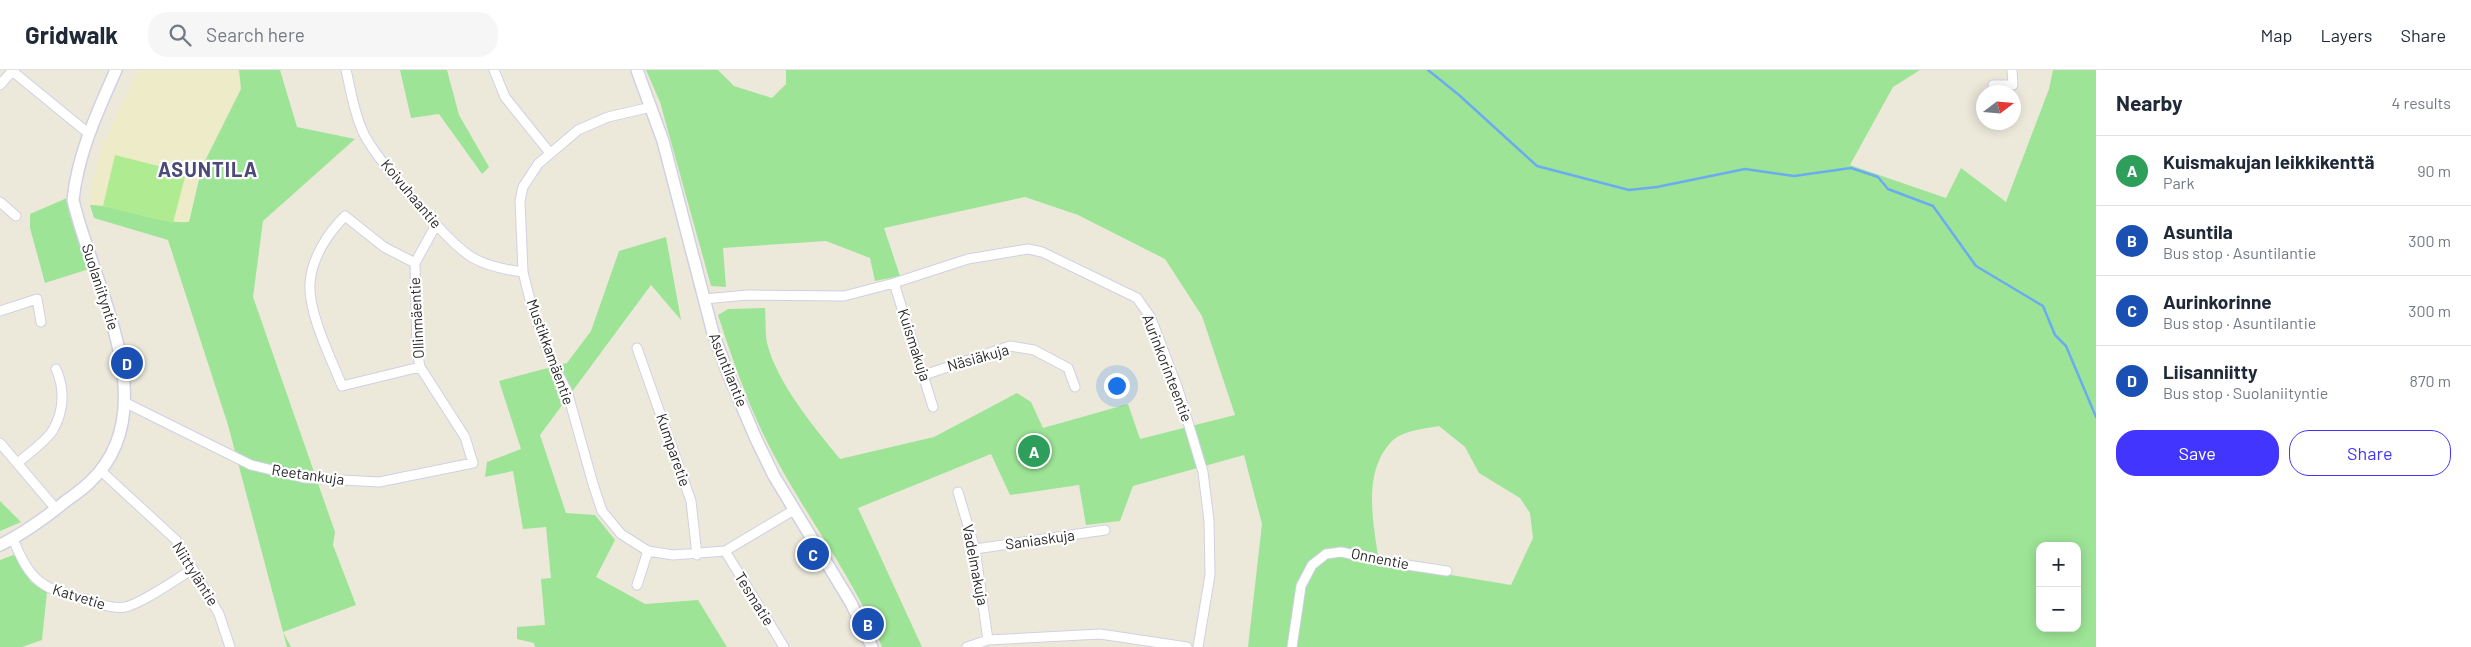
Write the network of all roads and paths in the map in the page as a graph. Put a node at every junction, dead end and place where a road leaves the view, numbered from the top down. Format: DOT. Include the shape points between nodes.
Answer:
graph roads {
  1 [pos="116,70"];
  2 [pos="346,70"];
  3 [pos="494,70"];
  4 [pos="637,70"];
  5 [pos="2012,70"];
  6 [pos="11,71"];
  7 [pos="0,85"];
  8 [pos="2012,85"];
  9 [pos="651,106"];
  10 [pos="88,133"];
  11 [pos="550,153"];
  12 [pos="0,202"];
  13 [pos="16,216"];
  14 [pos="436,225"];
  15 [pos="415,263"];
  16 [pos="524,272"];
  17 [pos="894,283"];
  18 [pos="704,300"];
  19 [pos="0,311"];
  20 [pos="41,322"];
  21 [pos="637,348"];
  22 [pos="420,367"];
  23 [pos="56,369"];
  24 [pos="924,375"];
  25 [pos="1076,387"];
  26 [pos="126,403"];
  27 [pos="933,407"];
  28 [pos="0,443"];
  29 [pos="18,463"];
  30 [pos="473,463"];
  31 [pos="100,470"];
  32 [pos="958,492"];
  33 [pos="56,509"];
  34 [pos="794,510"];
  35 [pos="1105,530"];
  36 [pos="13,539"];
  37 [pos="0,545"];
  38 [pos="975,549"];
  39 [pos="648,551"];
  40 [pos="725,551"];
  41 [pos="697,555"];
  42 [pos="192,569"];
  43 [pos="1447,571"];
  44 [pos="637,586"];
  45 [pos="988,640"];
  46 [pos="230,647"];
  47 [pos="784,647"];
  48 [pos="872,647"];
  49 [pos="967,647"];
  50 [pos="1187,647"];
  51 [pos="1198,647"];
  52 [pos="1292,647"];
  1 -- 10 [label="street, Suolaniityntie"];
  2 -- 14 [label="street, Koivuhaantie" via="359,123 369,144"];
  3 -- 11 [label="street" via="506,97"];
  4 -- 9 [label="street, Asuntilantie"];
  5 -- 8 [label="street"];
  6 -- 7 [label="street"];
  6 -- 10 [label="street"];
  9 -- 11 [label="street, Mustikkamäentie" via="608,117 578,130"];
  9 -- 18 [label="street, Asuntilantie"];
  10 -- 26 [label="street, Suolaniityntie" via="76,175 73,200 124,368"];
  11 -- 16 [label="street, Mustikkamäentie" via="538,164 523,187 520,208"];
  12 -- 13 [label="street"];
  14 -- 15 [label="street, Ollinmäentie"];
  14 -- 16 [label="street, Koivuhaantie" via="471,257 499,268"];
  15 -- 22 [label="street, Ollinmäentie" via="415,328"];
  15 -- 22 [label="street" via="384,247 345,216 330,232 319,253 310,283 314,311 342,386"];
  16 -- 39 [label="street, Mustikkamäentie" via="538,325 566,391 602,511 622,534"];
  17 -- 18 [label="street, Aurinkorinteentie" via="844,296 748,295"];
  17 -- 24 [label="street, Kuismakuja"];
  17 -- 51 [label="street, Aurinkorinteentie" via="968,260 1028,249 1042,252 1137,298 1151,318 1178,389 1203,472 1210,521 1210,575"];
  18 -- 34 [label="street, Asuntilantie" via="713,334 756,439"];
  19 -- 20 [label="street" via="37,299"];
  21 -- 41 [label="street, Kumparetie" via="691,501"];
  22 -- 30 [label="street, Ollinmäentie" via="465,437"];
  23 -- 29 [label="street" via="62,382 60,414 52,432"];
  24 -- 25 [label="street, Näsiäkuja" via="1010,346 1034,350 1068,368"];
  24 -- 27 [label="street, Kuismakuja"];
  26 -- 30 [label="street, Reetankuja" via="251,465 305,478 379,482"];
  26 -- 31 [label="street, Suolaniityntie" via="114,446"];
  28 -- 29 [label="street"];
  29 -- 33 [label="street"];
  31 -- 33 [label="street, Suolaniityntie"];
  31 -- 42 [label="street, Niittyläntie" via="176,540"];
  32 -- 38 [label="street, Vadelmakuja"];
  33 -- 36 [label="street, Suolaniityntie"];
  34 -- 40 [label="street, Mustikkamäentie"];
  34 -- 48 [label="street, Asuntilantie" via="851,604"];
  35 -- 38 [label="street, Saniaskuja"];
  36 -- 37 [label="street, Suolaniityntie"];
  36 -- 42 [label="street, Katvetie" via="26,568 36,581 60,594 116,608 138,602"];
  38 -- 45 [label="street, Vadelmakuja"];
  39 -- 41 [label="street, Mustikkamäentie" via="674,556"];
  39 -- 44 [label="street"];
  40 -- 41 [label="street, Mustikkamäentie"];
  40 -- 47 [label="street, Tesmatie"];
  42 -- 46 [label="street, Niittyläntie" via="219,614"];
  43 -- 52 [label="street, Onnentie" via="1341,552 1326,554 1312,565 1301,586"];
  45 -- 49 [label="street"];
  45 -- 50 [label="street" via="1100,634"];
}
